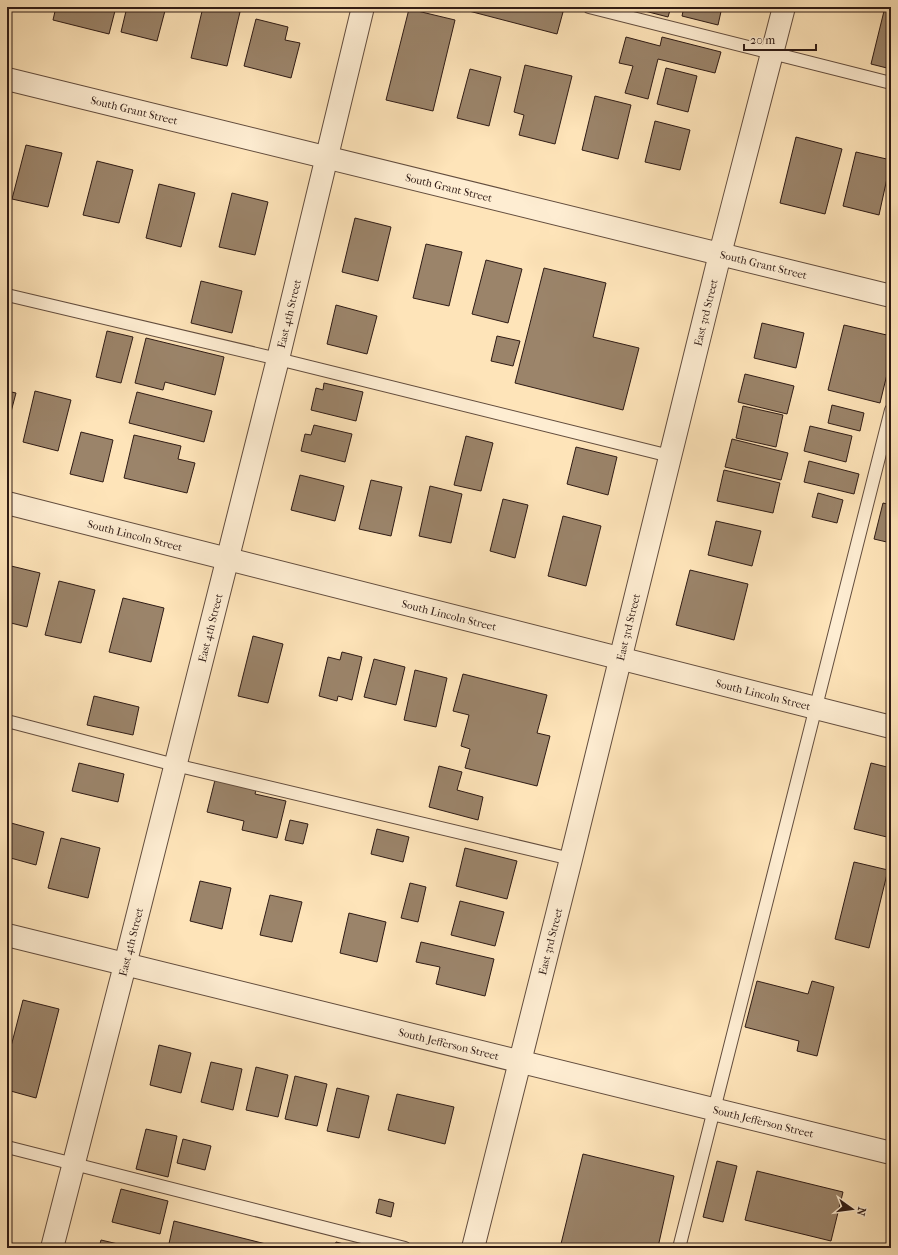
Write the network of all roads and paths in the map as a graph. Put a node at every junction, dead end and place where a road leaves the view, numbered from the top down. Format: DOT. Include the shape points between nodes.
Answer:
graph roads {
  1 [pos="363,7"];
  2 [pos="589,7"];
  3 [pos="784,7"];
  4 [pos="772,53"];
  5 [pos="7,79"];
  6 [pos="891,83"];
  7 [pos="327,156"];
  8 [pos="720,254"];
  9 [pos="7,295"];
  10 [pos="891,296"];
  11 [pos="278,359"];
  12 [pos="891,410"];
  13 [pos="670,456"];
  14 [pos="7,503"];
  15 [pos="226,559"];
  16 [pos="620,658"];
  17 [pos="816,708"];
  18 [pos="7,721"];
  19 [pos="891,727"];
  20 [pos="174,765"];
  21 [pos="571,859"];
  22 [pos="7,936"];
  23 [pos="125,966"];
  24 [pos="519,1062"];
  25 [pos="714,1109"];
  26 [pos="7,1147"];
  27 [pos="891,1153"];
  28 [pos="75,1164"];
  29 [pos="52,1248"];
  30 [pos="405,1248"];
  31 [pos="473,1248"];
  32 [pos="679,1248"];
  1 -- 7 [label="street, East 4th Street"];
  2 -- 4 [label="lane"];
  3 -- 4 [label="street, East 3rd Street"];
  4 -- 6 [label="lane"];
  4 -- 8 [label="street, East 3rd Street"];
  5 -- 7 [label="street, South Grant Street"];
  7 -- 8 [label="street, South Grant Street"];
  7 -- 11 [label="street, East 4th Street"];
  8 -- 10 [label="street, South Grant Street"];
  8 -- 13 [label="street, East 3rd Street"];
  9 -- 11 [label="lane"];
  11 -- 13 [label="lane"];
  11 -- 15 [label="street, East 4th Street"];
  12 -- 17 [label="lane"];
  13 -- 16 [label="street, East 3rd Street"];
  14 -- 15 [label="street, South Lincoln Street"];
  15 -- 16 [label="street, South Lincoln Street"];
  15 -- 20 [label="street, East 4th Street"];
  16 -- 17 [label="street, South Lincoln Street"];
  16 -- 21 [label="street, East 3rd Street"];
  17 -- 19 [label="street, South Lincoln Street"];
  17 -- 25 [label="lane"];
  18 -- 20 [label="lane"];
  20 -- 21 [label="lane"];
  20 -- 23 [label="street, East 4th Street"];
  21 -- 24 [label="street, East 3rd Street"];
  22 -- 23 [label="street, South Jefferson Street"];
  23 -- 24 [label="street, South Jefferson Street"];
  23 -- 28 [label="street, East 4th Street"];
  24 -- 25 [label="street, South Jefferson Street"];
  24 -- 31 [label="street, East 3rd Street"];
  25 -- 27 [label="street, South Jefferson Street"];
  25 -- 32 [label="lane"];
  26 -- 28 [label="lane"];
  28 -- 29 [label="street, East 4th Street"];
  28 -- 30 [label="lane"];
}
